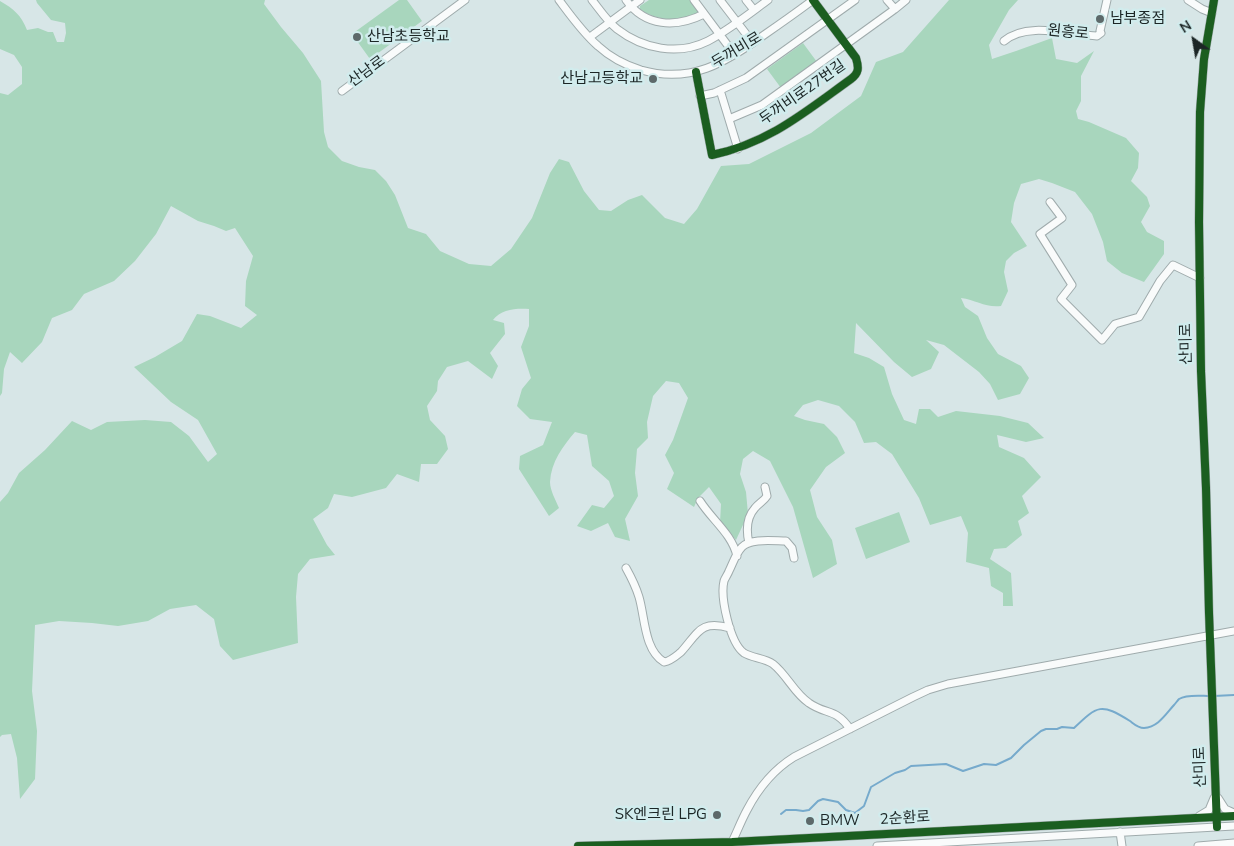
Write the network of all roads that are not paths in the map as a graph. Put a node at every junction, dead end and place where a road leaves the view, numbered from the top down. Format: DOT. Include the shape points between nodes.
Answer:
graph roads {
  1 [pos="465,0"];
  2 [pos="559,0"];
  3 [pos="592,0"];
  4 [pos="626,0"];
  5 [pos="640,0"];
  6 [pos="694,0"];
  7 [pos="720,0"];
  8 [pos="746,0"];
  9 [pos="768,0"];
  10 [pos="813,0"];
  11 [pos="855,0"];
  12 [pos="887,0"];
  13 [pos="906,0"];
  14 [pos="1107,0"];
  15 [pos="1188,0"];
  16 [pos="1214,0"];
  17 [pos="631,7"];
  18 [pos="895,9"];
  19 [pos="754,10"];
  20 [pos="1212,13"];
  21 [pos="704,14"];
  22 [pos="827,20"];
  23 [pos="610,22"];
  24 [pos="737,22"];
  25 [pos="719,34"];
  26 [pos="590,37"];
  27 [pos="1004,41"];
  28 [pos="753,43"];
  29 [pos="845,44"];
  30 [pos="729,47"];
  31 [pos="696,72"];
  32 [pos="342,90"];
  33 [pos="720,90"];
  34 [pos="700,96"];
  35 [pos="729,119"];
  36 [pos="738,148"];
  37 [pos="1050,202"];
  38 [pos="1200,278"];
  39 [pos="765,487"];
  40 [pos="700,501"];
  41 [pos="749,543"];
  42 [pos="737,556"];
  43 [pos="794,558"];
  44 [pos="626,568"];
  45 [pos="730,628"];
  46 [pos="1234,631"];
  47 [pos="1210,636"];
  48 [pos="850,729"];
  49 [pos="1216,790"];
  50 [pos="1234,814"];
  51 [pos="1217,816"];
  52 [pos="1194,817"];
  53 [pos="1234,826"];
  54 [pos="1217,827"];
  55 [pos="1120,832"];
  56 [pos="732,842"];
  57 [pos="1234,843"];
  58 [pos="578,846"];
  59 [pos="877,846"];
  60 [pos="1122,846"];
  61 [pos="1198,846"];
  1 -- 32 [label="street, 산남로"];
  2 -- 26 [label="street, 두꺼비로"];
  3 -- 23 [label="street"];
  4 -- 17 [label="street"];
  5 -- 17 [label="street"];
  6 -- 21 [label="street"];
  7 -- 24 [label="street"];
  8 -- 19 [label="street"];
  9 -- 19 [label="street"];
  10 -- 22 [label="street, 두꺼비로27번길"];
  10 -- 28 [label="street, 두꺼비로"];
  11 -- 22 [label="street"];
  12 -- 18 [label="street"];
  13 -- 18 [label="street, 두꺼비로27번길"];
  14 -- 27 [label="street, 원흥로" via="1101,33 1097,36 1034,30 1011,35"];
  15 -- 20 [label="street"];
  16 -- 20 [label="street, 산미로"];
  17 -- 21 [label="street" via="646,18 675,24"];
  17 -- 23 [label="street"];
  18 -- 29 [label="street, 두꺼비로27번길"];
  19 -- 24 [label="street"];
  20 -- 38 [label="street, 산미로" via="1200,112"];
  21 -- 25 [label="street"];
  22 -- 29 [label="street, 두꺼비로27번길"];
  22 -- 33 [label="street" via="746,78"];
  23 -- 25 [label="street" via="629,38 663,49 687,48"];
  23 -- 26 [label="street"];
  24 -- 25 [label="street"];
  24 -- 28 [label="street"];
  25 -- 30 [label="street"];
  26 -- 31 [label="street, 두꺼비로" via="612,57 650,73 676,75"];
  28 -- 31 [label="street, 두꺼비로" via="724,62"];
  29 -- 35 [label="street, 두꺼비로27번길" via="762,105"];
  29 -- 36 [label="street, 두꺼비로27번길" via="859,66 856,75 783,128"];
  31 -- 34 [label="street"];
  33 -- 34 [label="street"];
  33 -- 35 [label="street"];
  34 -- 36 [label="street, 두꺼비로27번길" via="712,155"];
  35 -- 36 [label="street"];
  37 -- 38 [label="street" via="1062,218 1040,234 1072,285 1061,299 1102,340 1114,324 1139,317 1173,265"];
  38 -- 47 [label="street, 산미로"];
  39 -- 41 [label="street" via="767,496 747,523"];
  40 -- 42 [label="street" via="730,538"];
  41 -- 42 [label="street" via="742,546"];
  41 -- 43 [label="street" via="786,541"];
  42 -- 45 [label="street" via="724,581 723,594"];
  44 -- 45 [label="street" via="639,598 646,635 660,660 669,661 677,655 701,628 720,625"];
  45 -- 48 [label="street" via="745,653 772,663 803,699 839,716"];
  46 -- 47 [label="street"];
  47 -- 48 [label="street" via="937,687"];
  47 -- 49 [label="street, 산미로"];
  48 -- 56 [label="street" via="794,757 775,771 748,809"];
  49 -- 50 [label="street" via="1222,806"];
  49 -- 51 [label="street, 산미로"];
  49 -- 52 [label="street" via="1209,810"];
  50 -- 51 [label="street, 2순환로"];
  51 -- 52 [label="street, 2순환로"];
  51 -- 54 [label="street, 산미로"];
  52 -- 56 [label="street, 2순환로"];
  53 -- 54 [label="street, 2순환로"];
  54 -- 55 [label="street, 2순환로"];
  55 -- 59 [label="street, 2순환로"];
  55 -- 60 [label="street"];
  56 -- 58 [label="street, 2순환로"];
  57 -- 61 [label="street"];
}
